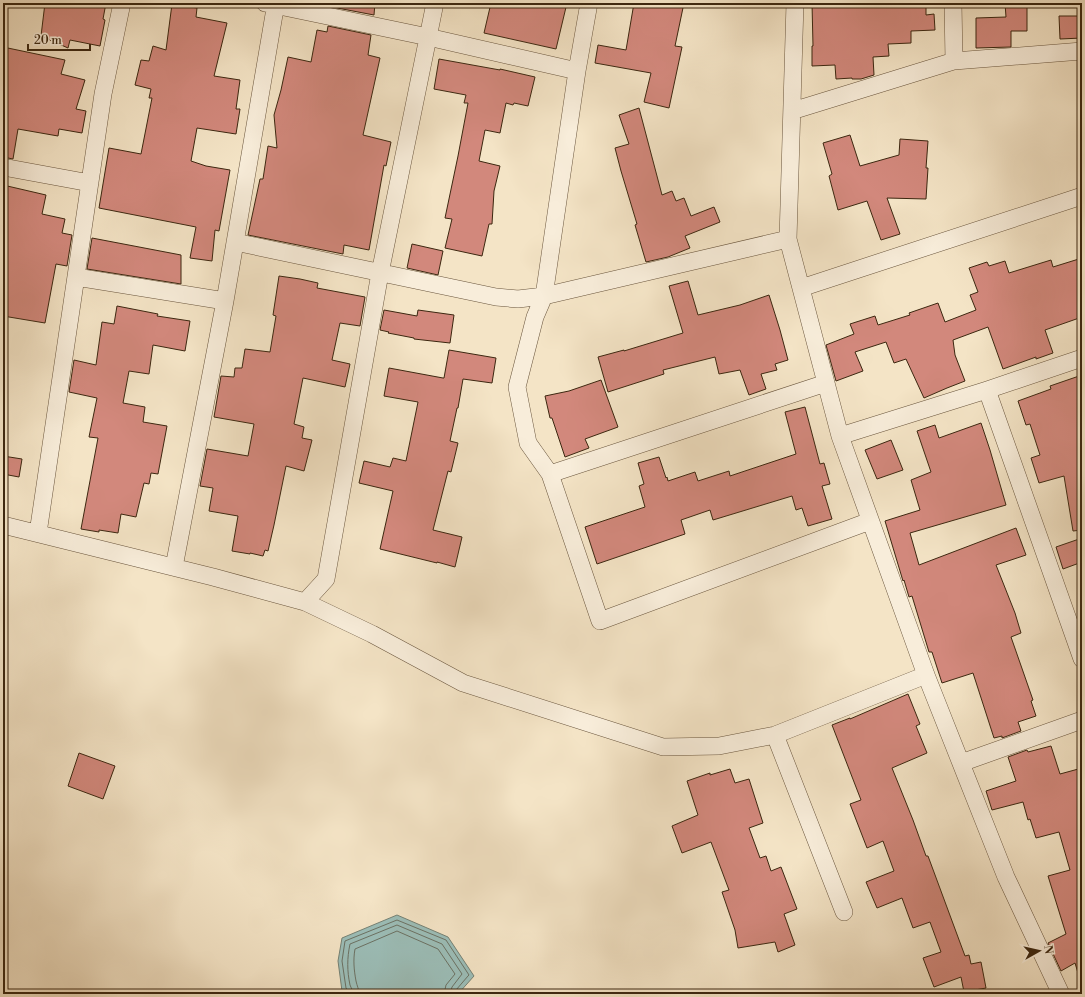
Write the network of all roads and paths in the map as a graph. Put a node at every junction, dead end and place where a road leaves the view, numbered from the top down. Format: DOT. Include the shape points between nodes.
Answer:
graph roads {
  1 [pos="122,3"];
  2 [pos="435,3"];
  3 [pos="589,3"];
  4 [pos="795,3"];
  5 [pos="954,3"];
  6 [pos="272,4"];
  7 [pos="428,36"];
  8 [pos="1082,51"];
  9 [pos="954,61"];
  10 [pos="577,71"];
  11 [pos="792,111"];
  12 [pos="3,167"];
  13 [pos="90,183"];
  14 [pos="1082,196"];
  15 [pos="788,239"];
  16 [pos="235,242"];
  17 [pos="380,273"];
  18 [pos="76,277"];
  19 [pos="801,288"];
  20 [pos="544,296"];
  21 [pos="225,301"];
  22 [pos="1082,358"];
  23 [pos="826,384"];
  24 [pos="987,390"];
  25 [pos="840,436"];
  26 [pos="550,474"];
  27 [pos="870,521"];
  28 [pos="3,525"];
  29 [pos="38,533"];
  30 [pos="174,567"];
  31 [pos="305,602"];
  32 [pos="1082,659"];
  33 [pos="926,675"];
  34 [pos="1082,720"];
  35 [pos="775,735"];
  36 [pos="961,763"];
  37 [pos="844,912"];
  38 [pos="1061,994"];
  1 -- 13 [label="street" via="103,94"];
  2 -- 7 [label="street"];
  3 -- 10 [label="street"];
  4 -- 11 [label="street"];
  5 -- 9 [label="street"];
  6 -- 7 [label="street"];
  6 -- 16 [label="street"];
  7 -- 10 [label="street"];
  7 -- 17 [label="street"];
  8 -- 9 [label="street"];
  9 -- 11 [label="street"];
  10 -- 20 [label="street"];
  11 -- 15 [label="street"];
  12 -- 13 [label="street"];
  13 -- 18 [label="street"];
  14 -- 19 [label="street"];
  15 -- 19 [label="street"];
  15 -- 20 [label="street"];
  16 -- 17 [label="street"];
  16 -- 21 [label="street"];
  17 -- 20 [label="street" via="496,297 518,299"];
  17 -- 31 [label="street" via="326,579"];
  18 -- 21 [label="street"];
  18 -- 29 [label="street"];
  19 -- 23 [label="street"];
  20 -- 26 [label="street" via="535,318 517,387 528,443"];
  21 -- 30 [label="street"];
  22 -- 24 [label="street"];
  23 -- 25 [label="street"];
  23 -- 26 [label="street"];
  24 -- 25 [label="street"];
  24 -- 32 [label="street"];
  25 -- 27 [label="street"];
  26 -- 27 [label="street" via="600,621"];
  27 -- 33 [label="street"];
  28 -- 29 [label="street"];
  29 -- 30 [label="street"];
  30 -- 31 [label="street"];
  31 -- 35 [label="street" via="372,634 463,683 663,747 719,746"];
  33 -- 35 [label="street"];
  33 -- 36 [label="street"];
  34 -- 36 [label="street"];
  35 -- 37 [label="street"];
  36 -- 38 [label="street" via="1006,877"];
}
